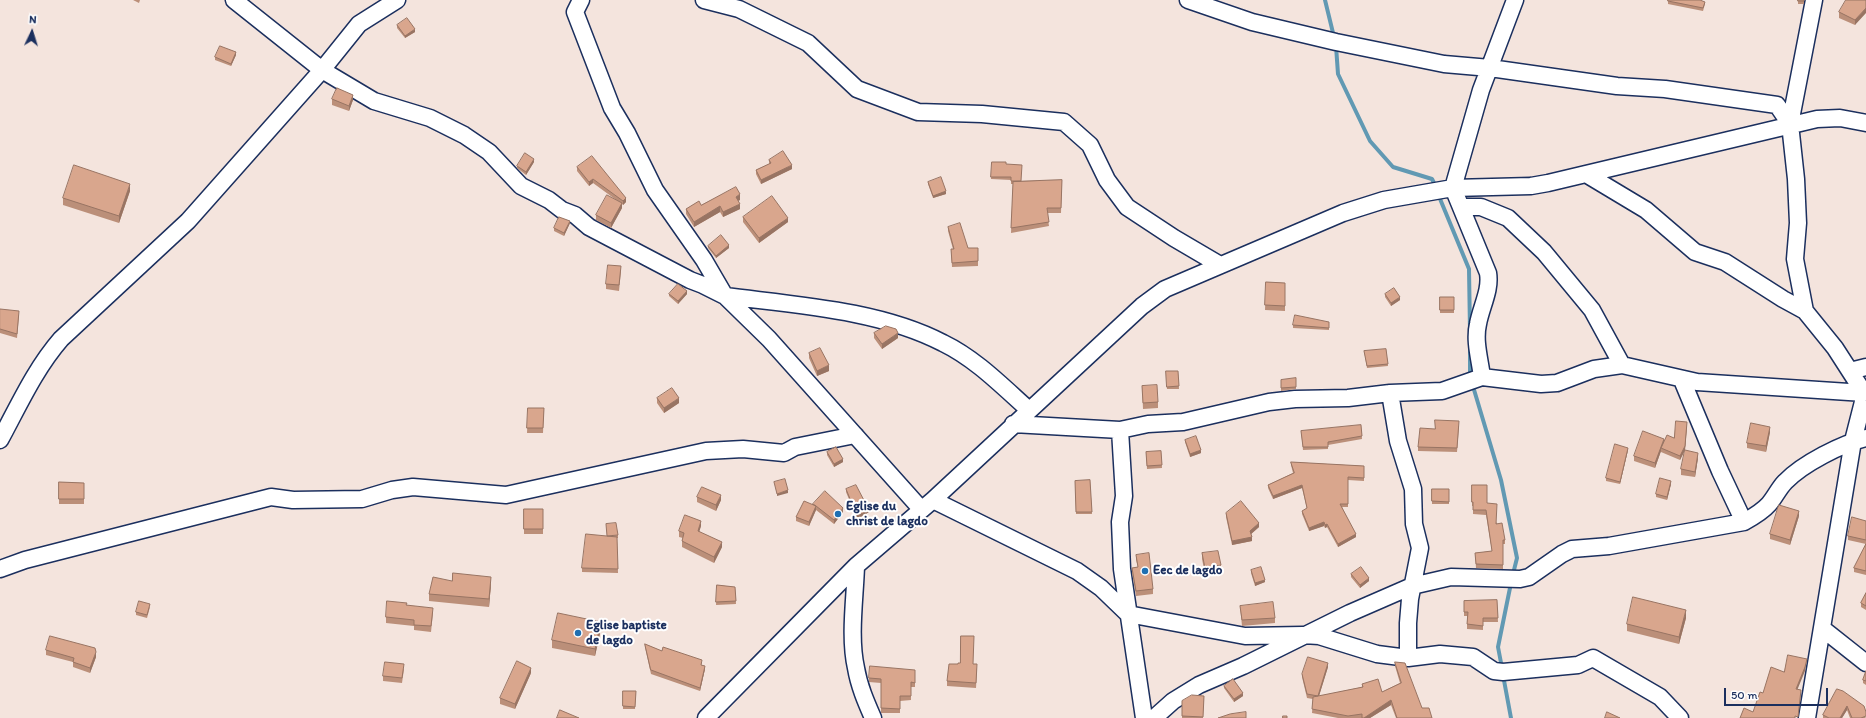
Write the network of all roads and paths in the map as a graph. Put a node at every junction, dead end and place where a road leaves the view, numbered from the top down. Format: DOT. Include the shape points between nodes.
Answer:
graph roads {
  1 [pos="234,0"];
  2 [pos="397,0"];
  3 [pos="581,0"];
  4 [pos="704,0"];
  5 [pos="1188,0"];
  6 [pos="1515,0"];
  7 [pos="1814,0"];
  8 [pos="1490,68"];
  9 [pos="322,70"];
  10 [pos="1866,123"];
  11 [pos="1790,124"];
  12 [pos="1586,174"];
  13 [pos="1453,188"];
  14 [pos="1461,207"];
  15 [pos="1220,265"];
  16 [pos="725,296"];
  17 [pos="1805,311"];
  18 [pos="1622,365"];
  19 [pos="1866,368"];
  20 [pos="1850,371"];
  21 [pos="1482,376"];
  22 [pos="1682,380"];
  23 [pos="1865,392"];
  24 [pos="1390,393"];
  25 [pos="1029,410"];
  26 [pos="1013,424"];
  27 [pos="1120,430"];
  28 [pos="855,435"];
  29 [pos="0,440"];
  30 [pos="1859,440"];
  31 [pos="927,505"];
  32 [pos="1744,522"];
  33 [pos="856,566"];
  34 [pos="0,569"];
  35 [pos="1412,586"];
  36 [pos="1128,614"];
  37 [pos="1823,629"];
  38 [pos="1303,635"];
  39 [pos="1408,658"];
  40 [pos="1866,664"];
  41 [pos="706,718"];
  42 [pos="873,718"];
  43 [pos="1144,718"];
  44 [pos="1154,718"];
  45 [pos="1680,718"];
  46 [pos="1807,718"];
  1 -- 9 [label="street"];
  2 -- 9 [label="street" via="360,24"];
  3 -- 16 [label="street" via="575,12 612,108 655,190 704,260"];
  4 -- 15 [label="street" via="739,9 808,43 858,89 918,112 982,114 1064,122 1090,145 1106,180 1127,207"];
  5 -- 8 [label="street" via="1252,22 1336,42 1444,64"];
  6 -- 8 [label="street"];
  7 -- 11 [label="street"];
  8 -- 11 [label="street" via="1777,105"];
  8 -- 13 [label="street" via="1466,138"];
  9 -- 16 [label="street" via="374,101 430,118 464,135 489,152 521,186 575,215 589,227"];
  9 -- 29 [label="street" via="188,221 46,356"];
  10 -- 11 [label="street" via="1840,118"];
  11 -- 12 [label="street"];
  11 -- 17 [label="street" via="1798,223 1795,258"];
  12 -- 13 [label="street" via="1531,186"];
  12 -- 17 [label="street" via="1646,210 1695,252 1725,262"];
  13 -- 14 [label="street"];
  13 -- 15 [label="street" via="1384,200 1343,213"];
  14 -- 18 [label="street" via="1482,207 1508,218 1544,252 1592,310"];
  14 -- 21 [label="street" via="1490,282 1477,325 1476,338"];
  15 -- 25 [label="street" via="1165,289 1142,306"];
  16 -- 25 [label="street" via="825,309 914,330 944,343 982,368"];
  16 -- 28 [label="street" via="769,339"];
  17 -- 20 [label="street"];
  18 -- 21 [label="street" via="1594,369 1557,383 1541,384"];
  18 -- 22 [label="street"];
  19 -- 20 [label="street"];
  20 -- 23 [label="street"];
  21 -- 24 [label="street" via="1442,391"];
  22 -- 23 [label="street"];
  22 -- 32 [label="street"];
  23 -- 30 [label="street"];
  24 -- 27 [label="street" via="1269,402 1183,422 1148,424"];
  24 -- 35 [label="street" via="1398,441 1413,489 1414,524 1420,548"];
  25 -- 26 [label="street"];
  26 -- 27 [label="street"];
  26 -- 31 [label="street"];
  27 -- 36 [label="street" via="1124,496 1120,522 1122,569"];
  28 -- 31 [label="street"];
  28 -- 34 [label="street" via="795,447 784,453 743,449 706,451 506,495 413,487 362,499 293,500 271,497 25,560"];
  30 -- 32 [label="street" via="1800,469 1785,482 1768,506"];
  30 -- 37 [label="street"];
  31 -- 33 [label="street"];
  31 -- 36 [label="street" via="1077,570 1101,588"];
  32 -- 35 [label="street" via="1609,546 1572,549 1529,577 1520,579 1451,577"];
  33 -- 41 [label="street"];
  33 -- 42 [label="street" via="855,667"];
  35 -- 38 [label="street"];
  35 -- 39 [label="street"];
  36 -- 38 [label="street" via="1245,636"];
  36 -- 43 [label="street"];
  37 -- 40 [label="street"];
  37 -- 46 [label="street"];
  38 -- 39 [label="street" via="1336,640 1377,654"];
  38 -- 44 [label="street" via="1199,685"];
  39 -- 45 [label="street" via="1440,654 1473,657 1494,671 1503,672 1578,665 1593,658 1660,697"];
}
